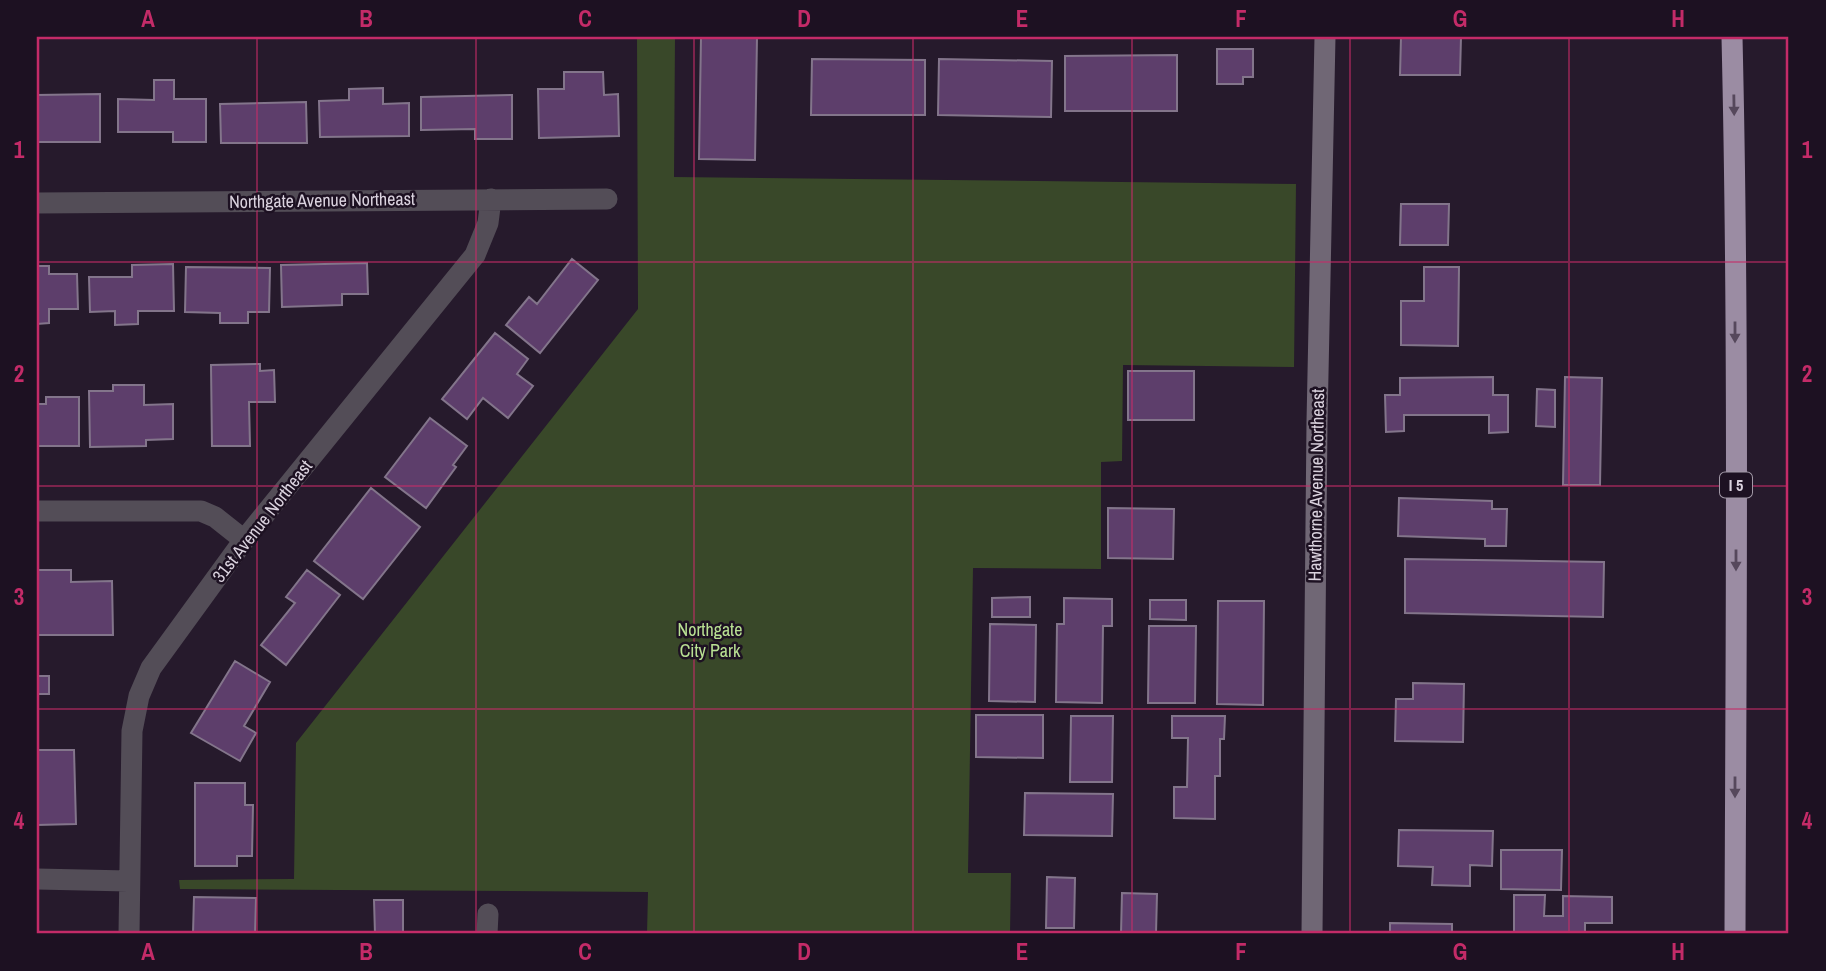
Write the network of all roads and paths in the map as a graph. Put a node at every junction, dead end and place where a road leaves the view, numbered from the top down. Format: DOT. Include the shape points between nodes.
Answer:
graph roads {
  1 [pos="1325,37"];
  2 [pos="1732,37"];
  3 [pos="491,199"];
  4 [pos="607,199"];
  5 [pos="37,203"];
  6 [pos="37,511"];
  7 [pos="244,540"];
  8 [pos="37,879"];
  9 [pos="128,881"];
  10 [pos="129,934"];
  11 [pos="1312,934"];
  12 [pos="1735,934"];
  1 -- 11 [label="main road, Hawthorne Avenue Northeast"];
  2 -- 12 [label="highway, I 5, one-way"];
  3 -- 4 [label="street, Northgate Avenue Northeast"];
  3 -- 5 [label="street, Northgate Avenue Northeast"];
  3 -- 7 [label="street, 31st Avenue Northeast" via="488,223 475,255"];
  6 -- 7 [label="street" via="201,511"];
  7 -- 9 [label="street, 31st Avenue Northeast" via="151,668 139,696 132,731"];
  8 -- 9 [label="street"];
  9 -- 10 [label="street, 31st Avenue Northeast"];
}
